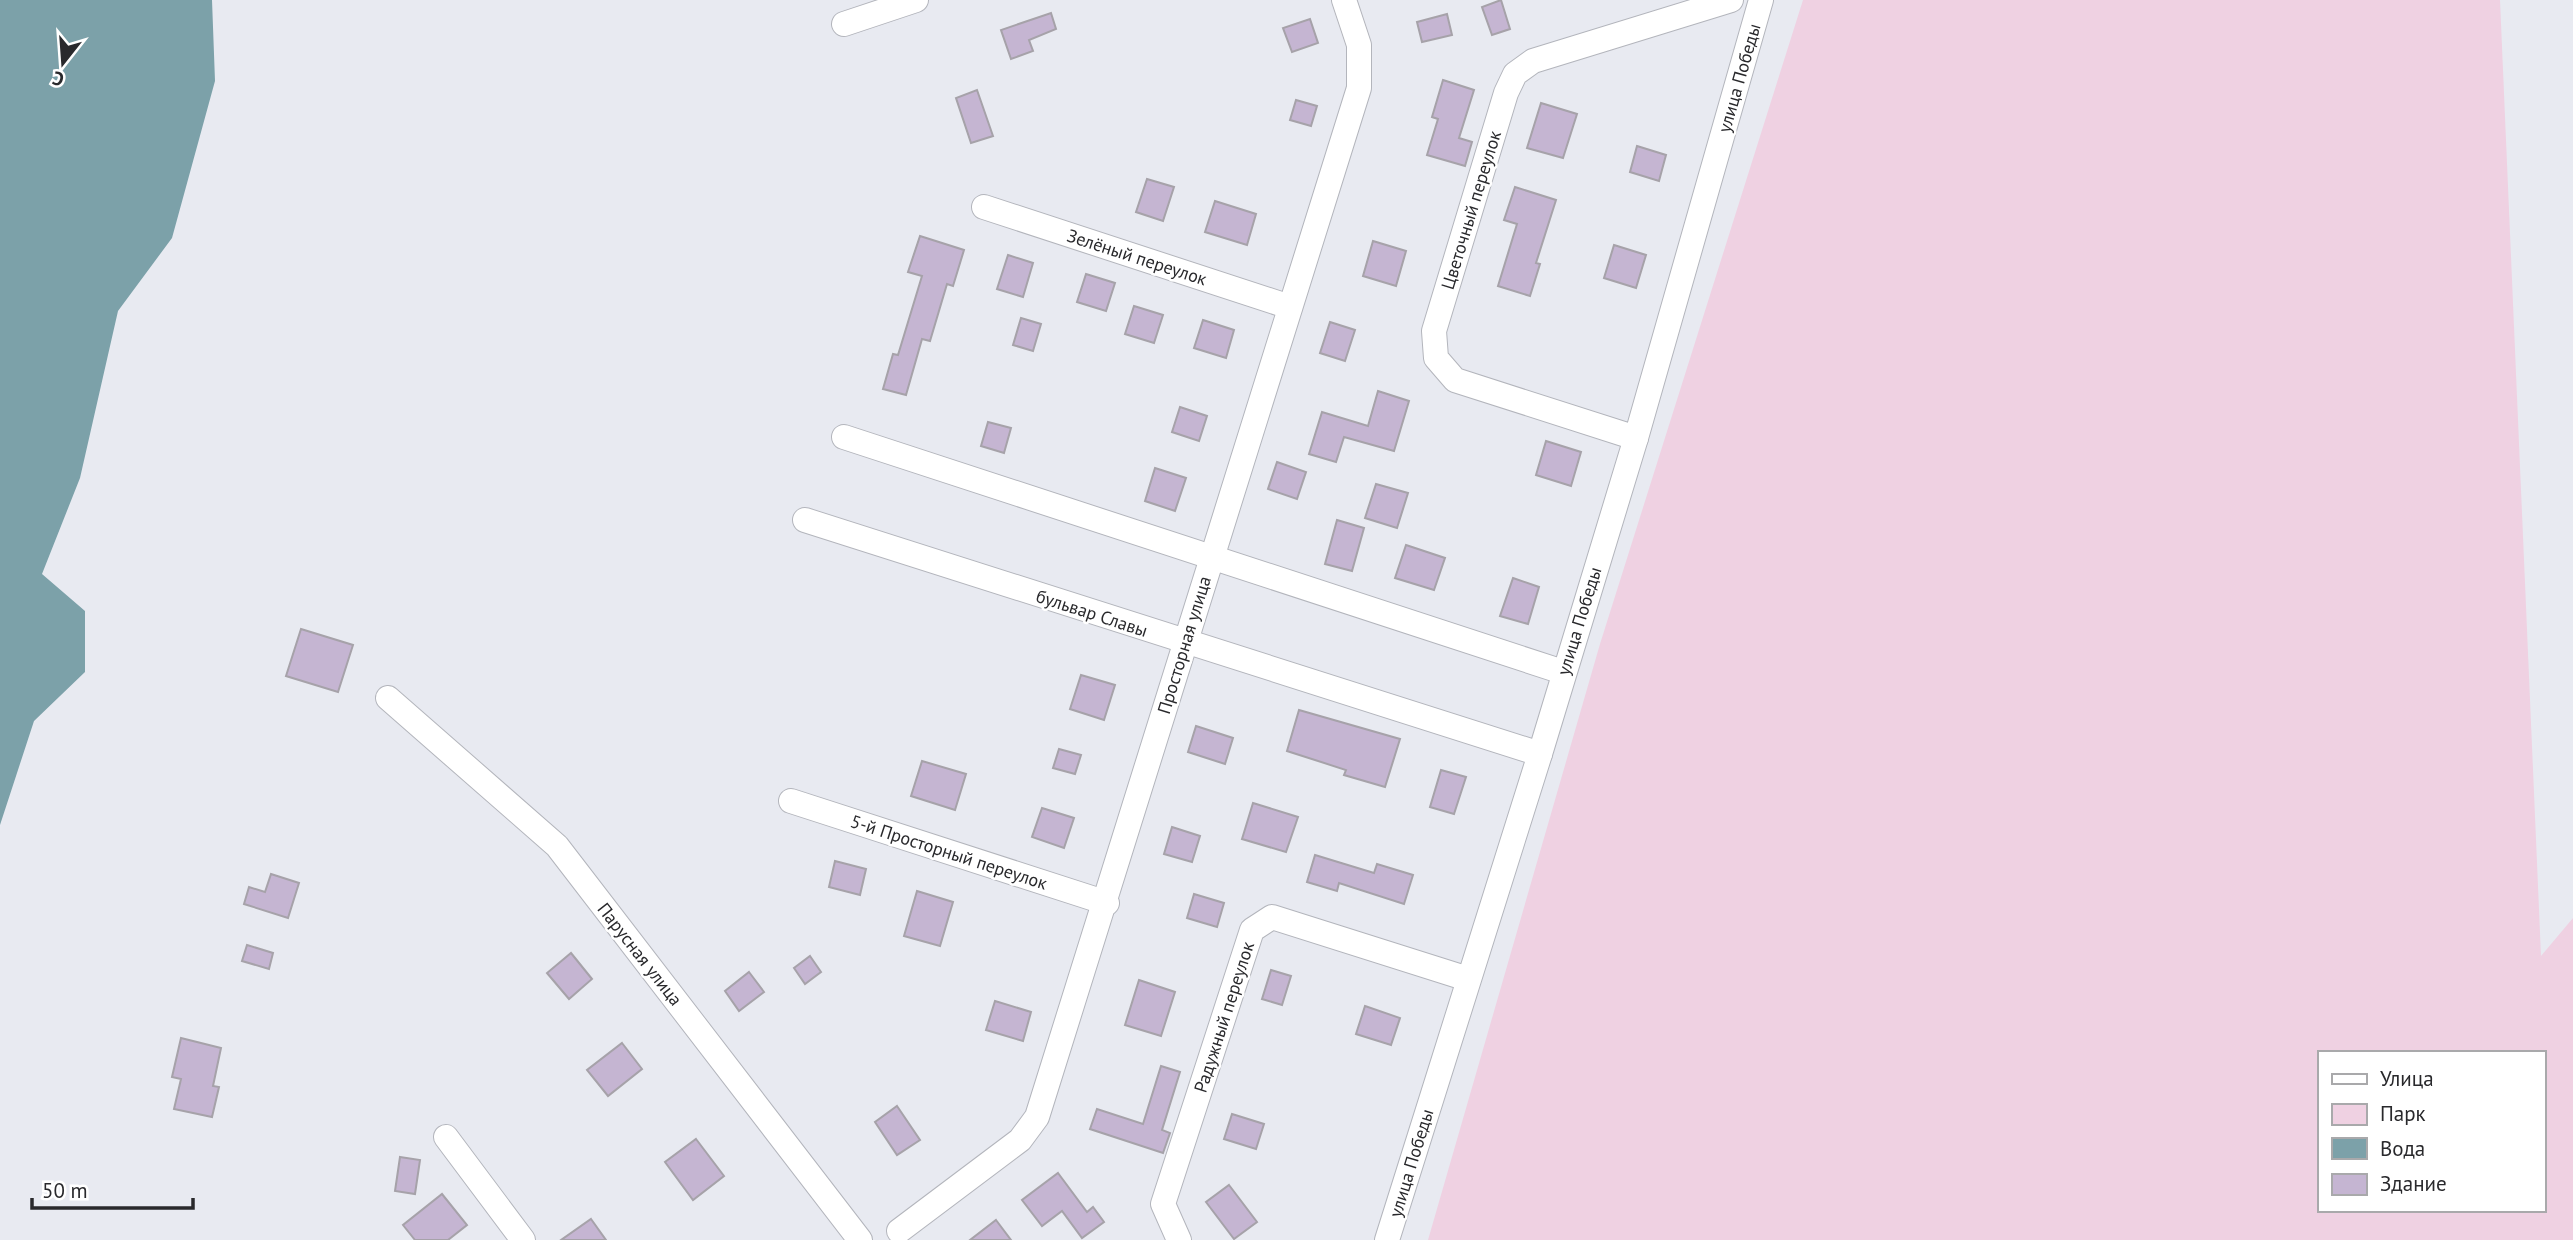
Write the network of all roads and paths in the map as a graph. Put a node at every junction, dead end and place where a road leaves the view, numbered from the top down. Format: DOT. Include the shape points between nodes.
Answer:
graph roads {
  1 [pos="916,0"];
  2 [pos="1345,0"];
  3 [pos="1731,0"];
  4 [pos="1761,0"];
  5 [pos="844,24"];
  6 [pos="984,207"];
  7 [pos="1290,307"];
  8 [pos="844,437"];
  9 [pos="1636,438"];
  10 [pos="806,520"];
  11 [pos="1210,557"];
  12 [pos="1184,643"];
  13 [pos="1563,672"];
  14 [pos="388,698"];
  15 [pos="1540,754"];
  16 [pos="791,801"];
  17 [pos="1107,903"];
  18 [pos="1468,979"];
  19 [pos="446,1137"];
  20 [pos="899,1231"];
  21 [pos="523,1240"];
  22 [pos="860,1240"];
  23 [pos="1180,1240"];
  24 [pos="1387,1240"];
  1 -- 5 [label="street"];
  2 -- 7 [label="street, Просторная улица" via="1359,45 1359,88"];
  3 -- 9 [label="street, Цветочный переулок" via="1533,61 1515,74 1434,331 1436,358 1455,380"];
  4 -- 9 [label="street, улица Победы"];
  6 -- 7 [label="street, Зелёный переулок"];
  7 -- 11 [label="street, Просторная улица"];
  8 -- 11 [label="street"];
  9 -- 13 [label="street, улица Победы"];
  10 -- 12 [label="street, бульвар Славы"];
  11 -- 12 [label="street, Просторная улица"];
  11 -- 13 [label="street"];
  12 -- 15 [label="street, бульвар Славы"];
  12 -- 17 [label="street, Просторная улица"];
  13 -- 15 [label="street, улица Победы"];
  14 -- 22 [label="street, Парусная улица" via="557,846"];
  15 -- 18 [label="street, улица Победы"];
  16 -- 17 [label="street, 5-й Просторный переулок"];
  17 -- 20 [label="street, Просторная улица" via="1037,1117 1020,1140"];
  18 -- 23 [label="street, Радужный переулок" via="1272,918 1252,930 1163,1205"];
  18 -- 24 [label="street, улица Победы"];
  19 -- 21 [label="street"];
}
